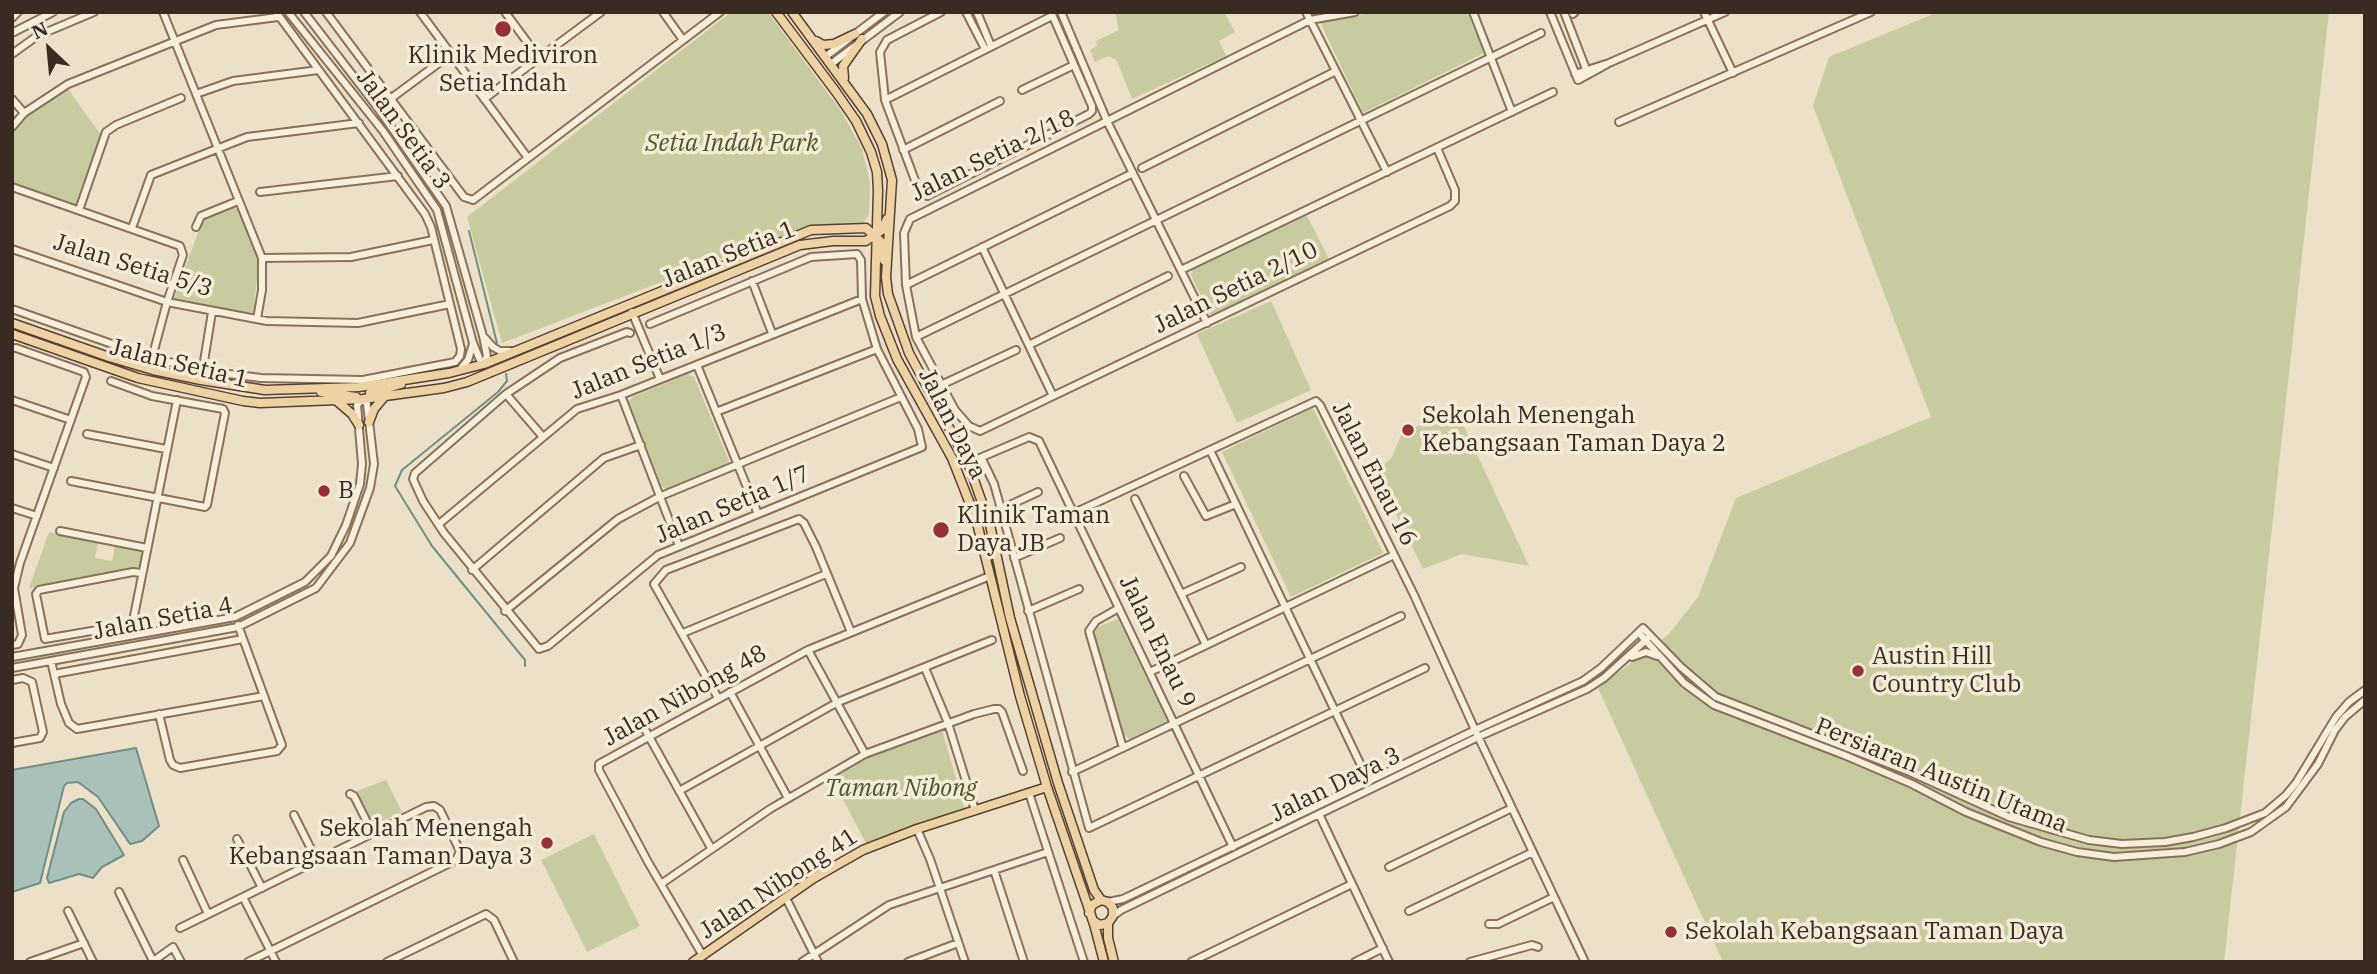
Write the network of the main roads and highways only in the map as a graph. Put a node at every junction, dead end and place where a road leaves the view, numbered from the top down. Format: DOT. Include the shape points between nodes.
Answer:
graph roads {
  1 [pos="776,12"];
  2 [pos="792,12"];
  3 [pos="806,31"];
  4 [pos="804,49"];
  5 [pos="826,61"];
  6 [pos="848,86"];
  7 [pos="836,92"];
  8 [pos="891,203"];
  9 [pos="878,204"];
  10 [pos="854,228"];
  11 [pos="876,236"];
  12 [pos="854,241"];
  13 [pos="876,264"];
  14 [pos="886,277"];
  15 [pos="12,323"];
  16 [pos="12,334"];
  17 [pos="540,351"];
  18 [pos="484,364"];
  19 [pos="413,379"];
  20 [pos="201,380"];
  21 [pos="178,388"];
  22 [pos="301,388"];
  23 [pos="444,388"];
  24 [pos="223,396"];
  25 [pos="385,396"];
  26 [pos="363,399"];
  27 [pos="337,401"];
  28 [pos="369,422"];
  29 [pos="359,425"];
  30 [pos="1047,787"];
  31 [pos="1105,901"];
  32 [pos="1091,917"];
  33 [pos="1111,920"];
  34 [pos="693,962"];
  35 [pos="1104,962"];
  36 [pos="1114,962"];
  1 -- 4 [label="main road, Jalan Daya"];
  2 -- 3 [label="main road, Jalan Daya"];
  3 -- 5 [label="main road, Jalan Daya"];
  3 -- 6 [label="main road" via="823,45 859,37 842,66"];
  4 -- 5 [label="main road" via="816,60"];
  4 -- 7 [label="main road, Jalan Daya"];
  5 -- 6 [label="main road, Jalan Daya"];
  5 -- 7 [label="main road"];
  6 -- 8 [label="main road, Jalan Daya" via="882,144 892,180"];
  7 -- 9 [label="main road, Jalan Daya" via="871,152"];
  8 -- 11 [label="main road" via="886,223"];
  8 -- 14 [label="main road, Jalan Daya"];
  9 -- 10 [label="main road" via="870,223"];
  9 -- 11 [label="main road, Jalan Daya"];
  10 -- 11 [label="main road, Jalan Setia 1" via="866,228"];
  10 -- 18 [label="main road, Jalan Setia 1" via="798,234"];
  11 -- 12 [label="main road, Jalan Setia 1"];
  11 -- 13 [label="main road, Jalan Daya"];
  11 -- 14 [label="main road"];
  12 -- 13 [label="main road" via="867,248"];
  12 -- 17 [label="main road, Jalan Setia 1" via="800,245"];
  13 -- 30 [label="main road, Jalan Daya" via="880,316 897,359 953,458 976,519"];
  14 -- 31 [label="main road, Jalan Daya" via="909,353 968,463 989,524 1010,618 1058,783 1094,890"];
  15 -- 20 [label="main road, Jalan Setia 1" via="109,357"];
  16 -- 21 [label="main road, Jalan Setia 1"];
  17 -- 18 [label="main road" via="497,366"];
  17 -- 23 [label="main road, Jalan Setia 1"];
  18 -- 19 [label="main road, Jalan Setia 1"];
  18 -- 23 [label="main road" via="477,374"];
  19 -- 22 [label="main road, Jalan Setia 1" via="359,387"];
  19 -- 26 [label="main road"];
  20 -- 21 [label="main road"];
  20 -- 22 [label="main road, Jalan Setia 1" via="265,390"];
  20 -- 24 [label="main road" via="206,391"];
  21 -- 24 [label="main road, Jalan Setia 1"];
  22 -- 26 [label="main road"];
  23 -- 25 [label="main road, Jalan Setia 1"];
  24 -- 27 [label="main road, Jalan Setia 1" via="260,403"];
  25 -- 26 [label="main road, Jalan Setia 1"];
  25 -- 28 [label="main road"];
  26 -- 27 [label="main road, Jalan Setia 1"];
  27 -- 29 [label="main road"];
  30 -- 32 [label="main road, Jalan Daya"];
  30 -- 34 [label="main road, Jalan Nibong 41" via="863,850 814,878"];
  31 -- 32 [label="main road" via="1092,905"];
  31 -- 33 [label="main road" via="1113,908"];
  32 -- 33 [label="main road" via="1100,925"];
  32 -- 35 [label="main road, Jalan Daya"];
  33 -- 36 [label="main road" via="1108,938"];
}
